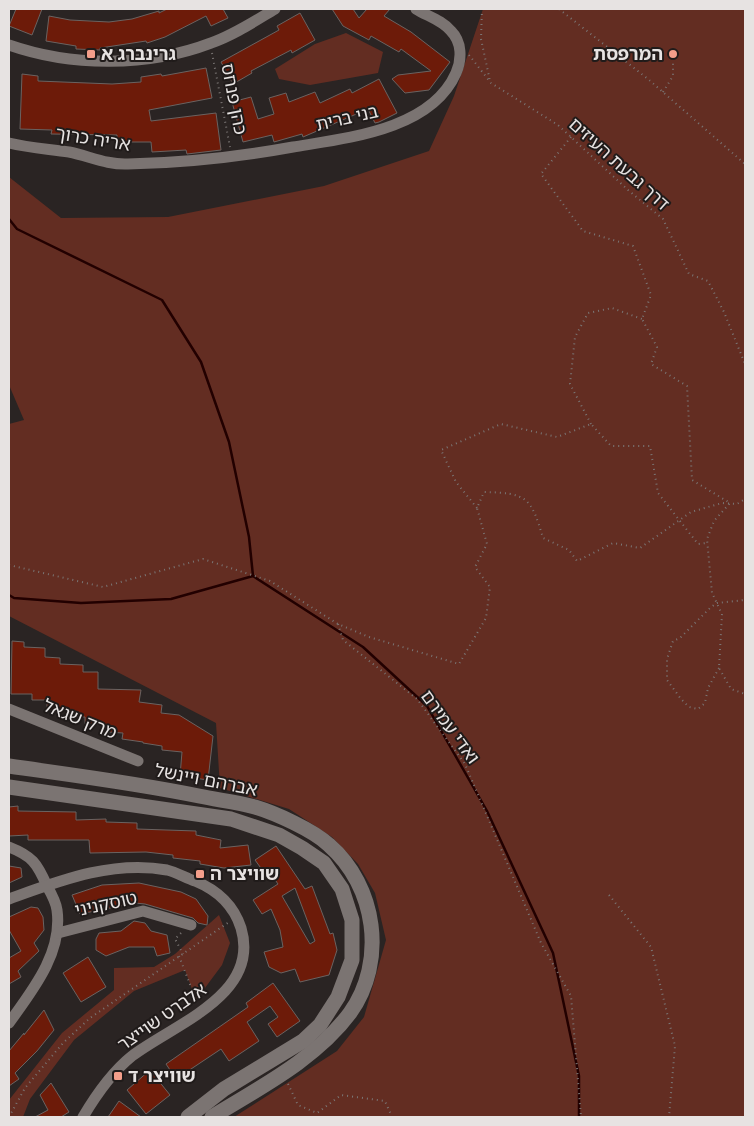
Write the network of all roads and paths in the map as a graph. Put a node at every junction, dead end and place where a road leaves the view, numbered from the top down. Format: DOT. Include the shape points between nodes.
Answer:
graph roads {
  1 [pos="275,9"];
  2 [pos="416,9"];
  3 [pos="482,9"];
  4 [pos="559,9"];
  5 [pos="458,42"];
  6 [pos="211,44"];
  7 [pos="9,45"];
  8 [pos="673,54"];
  9 [pos="491,83"];
  10 [pos="663,92"];
  11 [pos="570,137"];
  12 [pos="9,143"];
  13 [pos="232,158"];
  14 [pos="745,164"];
  15 [pos="642,319"];
  16 [pos="745,364"];
  17 [pos="592,424"];
  18 [pos="745,499"];
  19 [pos="730,504"];
  20 [pos="477,508"];
  21 [pos="680,519"];
  22 [pos="707,543"];
  23 [pos="9,565"];
  24 [pos="745,600"];
  25 [pos="717,603"];
  26 [pos="338,624"];
  27 [pos="719,668"];
  28 [pos="745,694"];
  29 [pos="9,709"];
  30 [pos="138,761"];
  31 [pos="9,766"];
  32 [pos="9,787"];
  33 [pos="9,847"];
  34 [pos="47,885"];
  35 [pos="609,895"];
  36 [pos="9,898"];
  37 [pos="237,916"];
  38 [pos="191,925"];
  39 [pos="58,933"];
  40 [pos="183,954"];
  41 [pos="179,956"];
  42 [pos="196,1000"];
  43 [pos="9,1023"];
  44 [pos="289,1067"];
  45 [pos="9,1117"];
  46 [pos="83,1117"];
  47 [pos="188,1117"];
  48 [pos="212,1117"];
  49 [pos="392,1117"];
  50 [pos="581,1117"];
  51 [pos="669,1117"];
  1 -- 6 [label="street"];
  2 -- 5 [label="street" via="447,27"];
  3 -- 9 [label="path" via="481,39"];
  4 -- 10 [label="path"];
  5 -- 9 [label="path, דרך גבעת העיזים"];
  5 -- 13 [label="street, בני ברית" via="460,62 454,78 429,106 388,127 360,136"];
  6 -- 7 [label="street" via="160,56 118,61 46,56"];
  6 -- 13 [label="path, כהן פנחס"];
  8 -- 10 [label="path" via="674,76"];
  9 -- 11 [label="path, דרך גבעת העיזים" via="558,125"];
  10 -- 14 [label="path"];
  11 -- 15 [label="path" via="541,174 583,232 633,246 651,295"];
  11 -- 16 [label="path, דרך גבעת העיזים" via="663,219 690,274 708,282"];
  12 -- 13 [label="street, אריה כרוך" via="69,152 115,164"];
  15 -- 17 [label="path" via="612,308 588,314 576,336 570,384"];
  15 -- 19 [label="path" via="658,347 651,364 687,386 692,480"];
  17 -- 20 [label="path" via="557,437 501,424 442,450 456,482"];
  17 -- 21 [label="path" via="612,446 650,446 658,493"];
  18 -- 19 [label="path" via="738,504"];
  19 -- 21 [label="path" via="722,503 691,512"];
  19 -- 22 [label="path" via="714,521"];
  20 -- 21 [label="path" via="484,492 514,492 534,508 543,538 569,550 577,561 613,543 640,548"];
  20 -- 26 [label="path" via="487,544 475,567 490,587 486,618 458,664 392,645"];
  21 -- 22 [label="path" via="698,544"];
  22 -- 25 [label="path" via="712,593"];
  23 -- 26 [label="path, ואדי עמירם" via="103,587 203,559 270,581"];
  24 -- 25 [label="path"];
  25 -- 27 [label="path" via="722,614"];
  25 -- 27 [label="path" via="670,645 667,680 681,699 698,709 705,703 708,688"];
  26 -- 50 [label="path, ואדי עמירם" via="343,640 417,698 465,764 541,943 571,996"];
  27 -- 28 [label="path" via="731,689"];
  29 -- 30 [label="street, מרק שגאל"];
  31 -- 44 [label="main road, אברהם ויינשל" via="172,790 256,807 305,829 329,844 349,868 367,903 374,936 372,955 366,982 350,1012 332,1033"];
  32 -- 47 [label="main road, אברהם ויינשל" via="231,819 279,835 302,848 324,863 342,889 352,920 352,960 338,997 320,1025 303,1041 224,1090"];
  33 -- 34 [label="street" via="28,855"];
  34 -- 36 [label="street, אלברט שוייצר"];
  34 -- 37 [label="street, אלברט שוייצר" via="108,868 168,870 203,885 224,899"];
  34 -- 39 [label="street" via="57,909"];
  35 -- 51 [label="path" via="651,947 675,1046"];
  37 -- 40 [label="path"];
  37 -- 46 [label="street, אלברט שוייצר" via="244,939 240,969 221,998 131,1057 96,1094"];
  38 -- 39 [label="street, טוסקניני" via="143,911"];
  38 -- 40 [label="path" via="175,939"];
  39 -- 43 [label="street" via="37,984"];
  40 -- 41 [label="path"];
  41 -- 42 [label="path"];
  41 -- 45 [label="path" via="90,1018 63,1043 25,1088"];
  44 -- 48 [label="main road, אברהם ויינשל"];
  44 -- 49 [label="path" via="288,1084 298,1105 317,1113 341,1095 385,1101"];
}
